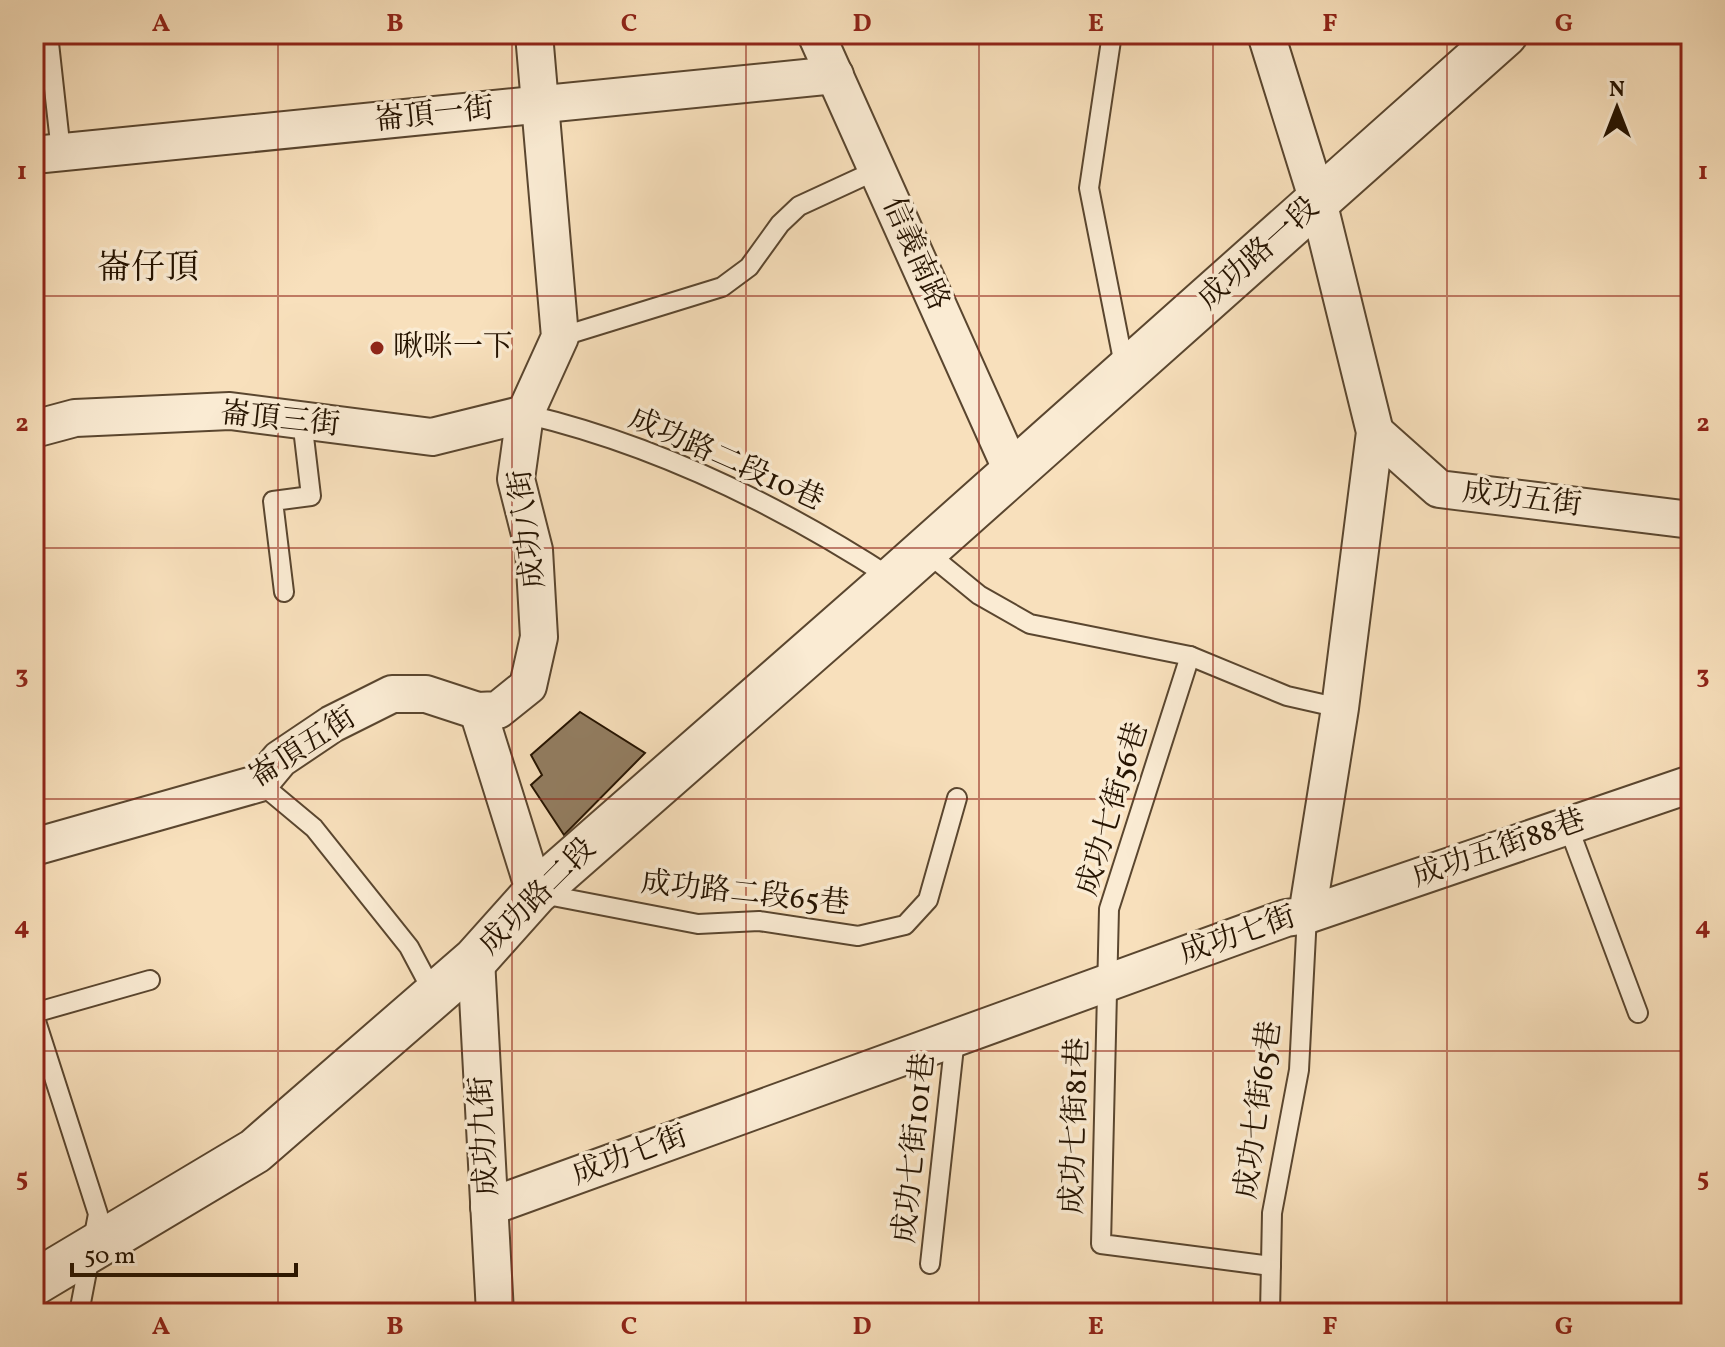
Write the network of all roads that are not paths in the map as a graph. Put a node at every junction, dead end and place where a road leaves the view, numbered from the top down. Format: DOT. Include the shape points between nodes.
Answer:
graph roads {
  1 [pos="48,34"];
  2 [pos="534,34"];
  3 [pos="816,34"];
  4 [pos="1112,34"];
  5 [pos="1266,34"];
  6 [pos="1505,34"];
  7 [pos="835,75"];
  8 [pos="538,105"];
  9 [pos="47,153"];
  10 [pos="877,170"];
  11 [pos="1318,201"];
  12 [pos="560,337"];
  13 [pos="1126,373"];
  14 [pos="525,414"];
  15 [pos="302,420"];
  16 [pos="34,429"];
  17 [pos="1375,432"];
  18 [pos="1013,473"];
  19 [pos="1691,520"];
  20 [pos="909,565"];
  21 [pos="284,592"];
  22 [pos="1190,656"];
  23 [pos="1340,708"];
  24 [pos="478,711"];
  25 [pos="260,783"];
  26 [pos="1691,784"];
  27 [pos="957,798"];
  28 [pos="1568,826"];
  29 [pos="34,847"];
  30 [pos="535,893"];
  31 [pos="1307,915"];
  32 [pos="476,959"];
  33 [pos="150,980"];
  34 [pos="1108,983"];
  35 [pos="435,996"];
  36 [pos="1638,1013"];
  37 [pos="34,1014"];
  38 [pos="955,1038"];
  39 [pos="489,1207"];
  40 [pos="89,1249"];
  41 [pos="930,1264"];
  42 [pos="1271,1266"];
  43 [pos="34,1283"];
  44 [pos="79,1313"];
  45 [pos="495,1313"];
  46 [pos="1270,1313"];
  1 -- 9 [label="lane"];
  2 -- 8 [label="street, 成功八街"];
  3 -- 7 [label="street, 信義南路"];
  4 -- 13 [label="lane" via="1089,188"];
  5 -- 11 [label="street, 成功七街"];
  6 -- 11 [label="street, 成功路一段"];
  7 -- 8 [label="street, 崙頂一街"];
  7 -- 10 [label="street, 信義南路"];
  8 -- 9 [label="street, 崙頂一街"];
  8 -- 12 [label="street, 成功八街"];
  10 -- 12 [label="lane" via="799,206 749,267 722,287"];
  10 -- 18 [label="street, 信義南路"];
  11 -- 13 [label="street, 成功路一段"];
  11 -- 17 [label="street, 成功七街"];
  12 -- 14 [label="street, 成功八街"];
  13 -- 18 [label="street, 成功路一段"];
  14 -- 15 [label="street, 崙頂三街" via="432,437"];
  14 -- 20 [label="lane, 成功路二段10巷" via="585,428"];
  14 -- 24 [label="street, 成功八街" via="516,479 534,550 539,637 528,686 498,710"];
  15 -- 16 [label="street, 崙頂三街" via="230,411 75,418"];
  15 -- 21 [label="lane" via="311,496 273,501"];
  17 -- 19 [label="street, 成功五街" via="1439,489"];
  17 -- 23 [label="street, 成功七街"];
  18 -- 20 [label="street, 成功路二段"];
  20 -- 22 [label="lane, 成功路二段10巷" via="1030,624"];
  20 -- 30 [label="street, 成功路二段"];
  22 -- 23 [label="lane, 成功路二段10巷" via="1287,696"];
  22 -- 34 [label="lane, 成功七街56巷" via="1109,909"];
  23 -- 31 [label="street, 成功七街"];
  24 -- 25 [label="street, 崙頂五街" via="426,694 392,694 332,724 280,759"];
  24 -- 30 [label="street"];
  25 -- 29 [label="street, 崙頂五街"];
  25 -- 35 [label="lane" via="314,828 409,947"];
  26 -- 28 [label="street, 成功五街88巷"];
  27 -- 30 [label="lane, 成功路二段65巷" via="928,900 905,925 858,936 759,921 698,924"];
  28 -- 31 [label="street, 成功五街88巷"];
  28 -- 36 [label="lane"];
  30 -- 32 [label="street, 成功路二段"];
  31 -- 34 [label="street, 成功七街"];
  31 -- 42 [label="lane, 成功七街65巷" via="1299,1070 1272,1213"];
  32 -- 35 [label="street, 成功路二段"];
  32 -- 39 [label="street, 成功九街"];
  33 -- 37 [label="lane"];
  34 -- 38 [label="street, 成功七街"];
  34 -- 42 [label="lane, 成功七街81巷" via="1101,1244"];
  35 -- 40 [label="street, 成功路二段" via="255,1151"];
  37 -- 40 [label="lane" via="98,1214"];
  38 -- 39 [label="street, 成功七街"];
  38 -- 41 [label="lane, 成功七街101巷"];
  39 -- 45 [label="street, 成功九街"];
  40 -- 43 [label="street, 成功路二段"];
  40 -- 44 [label="lane"];
  42 -- 46 [label="lane, 成功七街65巷"];
}
